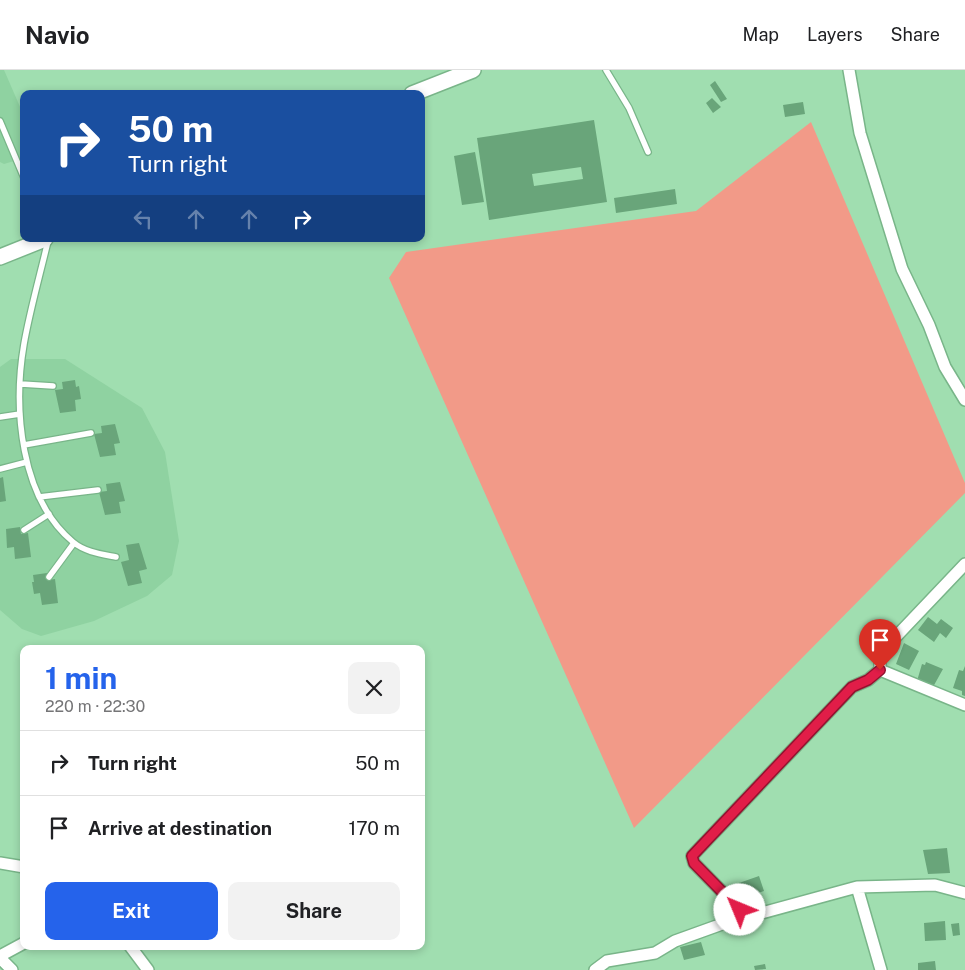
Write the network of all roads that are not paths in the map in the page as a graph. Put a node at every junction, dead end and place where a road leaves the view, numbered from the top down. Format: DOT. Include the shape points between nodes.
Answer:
graph roads {
  1 [pos="473,70"];
  2 [pos="606,70"];
  3 [pos="849,70"];
  4 [pos="422,90"];
  5 [pos="0,121"];
  6 [pos="648,152"];
  7 [pos="20,168"];
  8 [pos="39,242"];
  9 [pos="46,242"];
  10 [pos="0,257"];
  11 [pos="21,384"];
  12 [pos="53,386"];
  13 [pos="965,400"];
  14 [pos="20,414"];
  15 [pos="0,416"];
  16 [pos="90,433"];
  17 [pos="24,445"];
  18 [pos="27,462"];
  19 [pos="0,469"];
  20 [pos="98,490"];
  21 [pos="39,497"];
  22 [pos="49,514"];
  23 [pos="24,530"];
  24 [pos="74,543"];
  25 [pos="116,557"];
  26 [pos="965,564"];
  27 [pos="49,577"];
  28 [pos="880,670"];
  29 [pos="965,705"];
  30 [pos="0,863"];
  31 [pos="20,866"];
  32 [pos="857,887"];
  33 [pos="965,893"];
  34 [pos="731,922"];
  35 [pos="20,945"];
  36 [pos="133,950"];
  37 [pos="0,957"];
  38 [pos="12,970"];
  39 [pos="148,970"];
  40 [pos="596,970"];
  41 [pos="881,970"];
  1 -- 4 [label="street"];
  2 -- 6 [label="lane" via="629,108"];
  3 -- 13 [label="street" via="860,134 902,269 945,367"];
  5 -- 7 [label="lane"];
  8 -- 10 [label="street"];
  9 -- 11 [label="lane" via="24,346"];
  11 -- 12 [label="lane"];
  11 -- 14 [label="lane"];
  14 -- 15 [label="lane"];
  14 -- 17 [label="lane"];
  16 -- 17 [label="lane"];
  17 -- 18 [label="lane"];
  18 -- 19 [label="lane"];
  18 -- 21 [label="lane"];
  20 -- 21 [label="lane"];
  21 -- 22 [label="lane"];
  22 -- 23 [label="lane"];
  22 -- 24 [label="lane"];
  24 -- 25 [label="lane" via="88,551"];
  24 -- 27 [label="lane"];
  26 -- 28 [label="street" via="889,644 880,658"];
  28 -- 29 [label="street"];
  28 -- 34 [label="street" via="852,687 692,856 694,863 740,910"];
  30 -- 31 [label="street"];
  32 -- 33 [label="street" via="935,885"];
  32 -- 34 [label="street"];
  32 -- 41 [label="street"];
  34 -- 40 [label="street" via="675,941 655,953 607,961"];
  35 -- 37 [label="street"];
  36 -- 39 [label="street"];
  37 -- 38 [label="street"];
}
